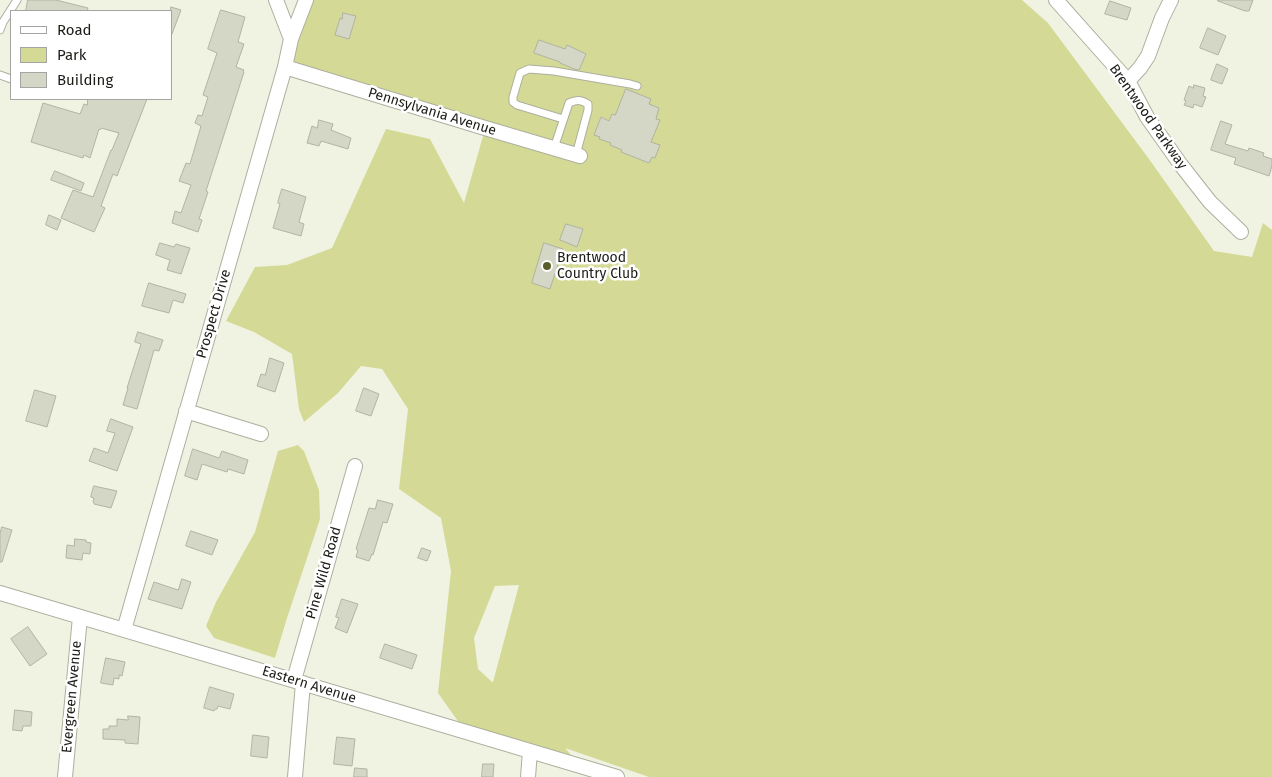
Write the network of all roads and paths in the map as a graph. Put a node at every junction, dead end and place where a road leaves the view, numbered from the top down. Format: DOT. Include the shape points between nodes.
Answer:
graph roads {
  1 [pos="276,0"];
  2 [pos="306,0"];
  3 [pos="1056,0"];
  4 [pos="1171,0"];
  5 [pos="10,11"];
  6 [pos="0,30"];
  7 [pos="292,40"];
  8 [pos="285,67"];
  9 [pos="1128,81"];
  10 [pos="637,86"];
  11 [pos="563,119"];
  12 [pos="554,148"];
  13 [pos="578,155"];
  14 [pos="1241,232"];
  15 [pos="186,411"];
  16 [pos="261,434"];
  17 [pos="355,466"];
  18 [pos="0,593"];
  19 [pos="80,617"];
  20 [pos="124,630"];
  21 [pos="298,682"];
  22 [pos="530,751"];
  23 [pos="65,777"];
  24 [pos="295,777"];
  25 [pos="528,777"];
  26 [pos="617,777"];
  1 -- 7 [label="street"];
  2 -- 7 [label="street, Prospect Drive"];
  3 -- 9 [label="street, Brentwood Parkway"];
  4 -- 9 [label="street" via="1148,56"];
  5 -- 6 [label="lane"];
  7 -- 8 [label="street, Prospect Drive"];
  8 -- 12 [label="street, Pennsylvania Avenue"];
  8 -- 15 [label="street, Prospect Drive"];
  9 -- 14 [label="street, Brentwood Parkway" via="1147,117 1181,165 1210,202"];
  10 -- 11 [label="lane" via="554,71 520,73 513,102"];
  11 -- 12 [label="lane"];
  11 -- 13 [label="lane" via="568,104 582,100 588,104"];
  12 -- 13 [label="street, Pennsylvania Avenue"];
  15 -- 16 [label="street"];
  15 -- 20 [label="street, Prospect Drive"];
  17 -- 21 [label="street, Pine Wild Road"];
  18 -- 19 [label="street, Eastern Avenue"];
  19 -- 20 [label="street, Eastern Avenue"];
  19 -- 23 [label="street, Evergreen Avenue"];
  20 -- 21 [label="street, Eastern Avenue"];
  21 -- 22 [label="street, Eastern Avenue"];
  21 -- 24 [label="street, Pine Wild Road"];
  22 -- 25 [label="street"];
  22 -- 26 [label="street, Eastern Avenue"];
}
